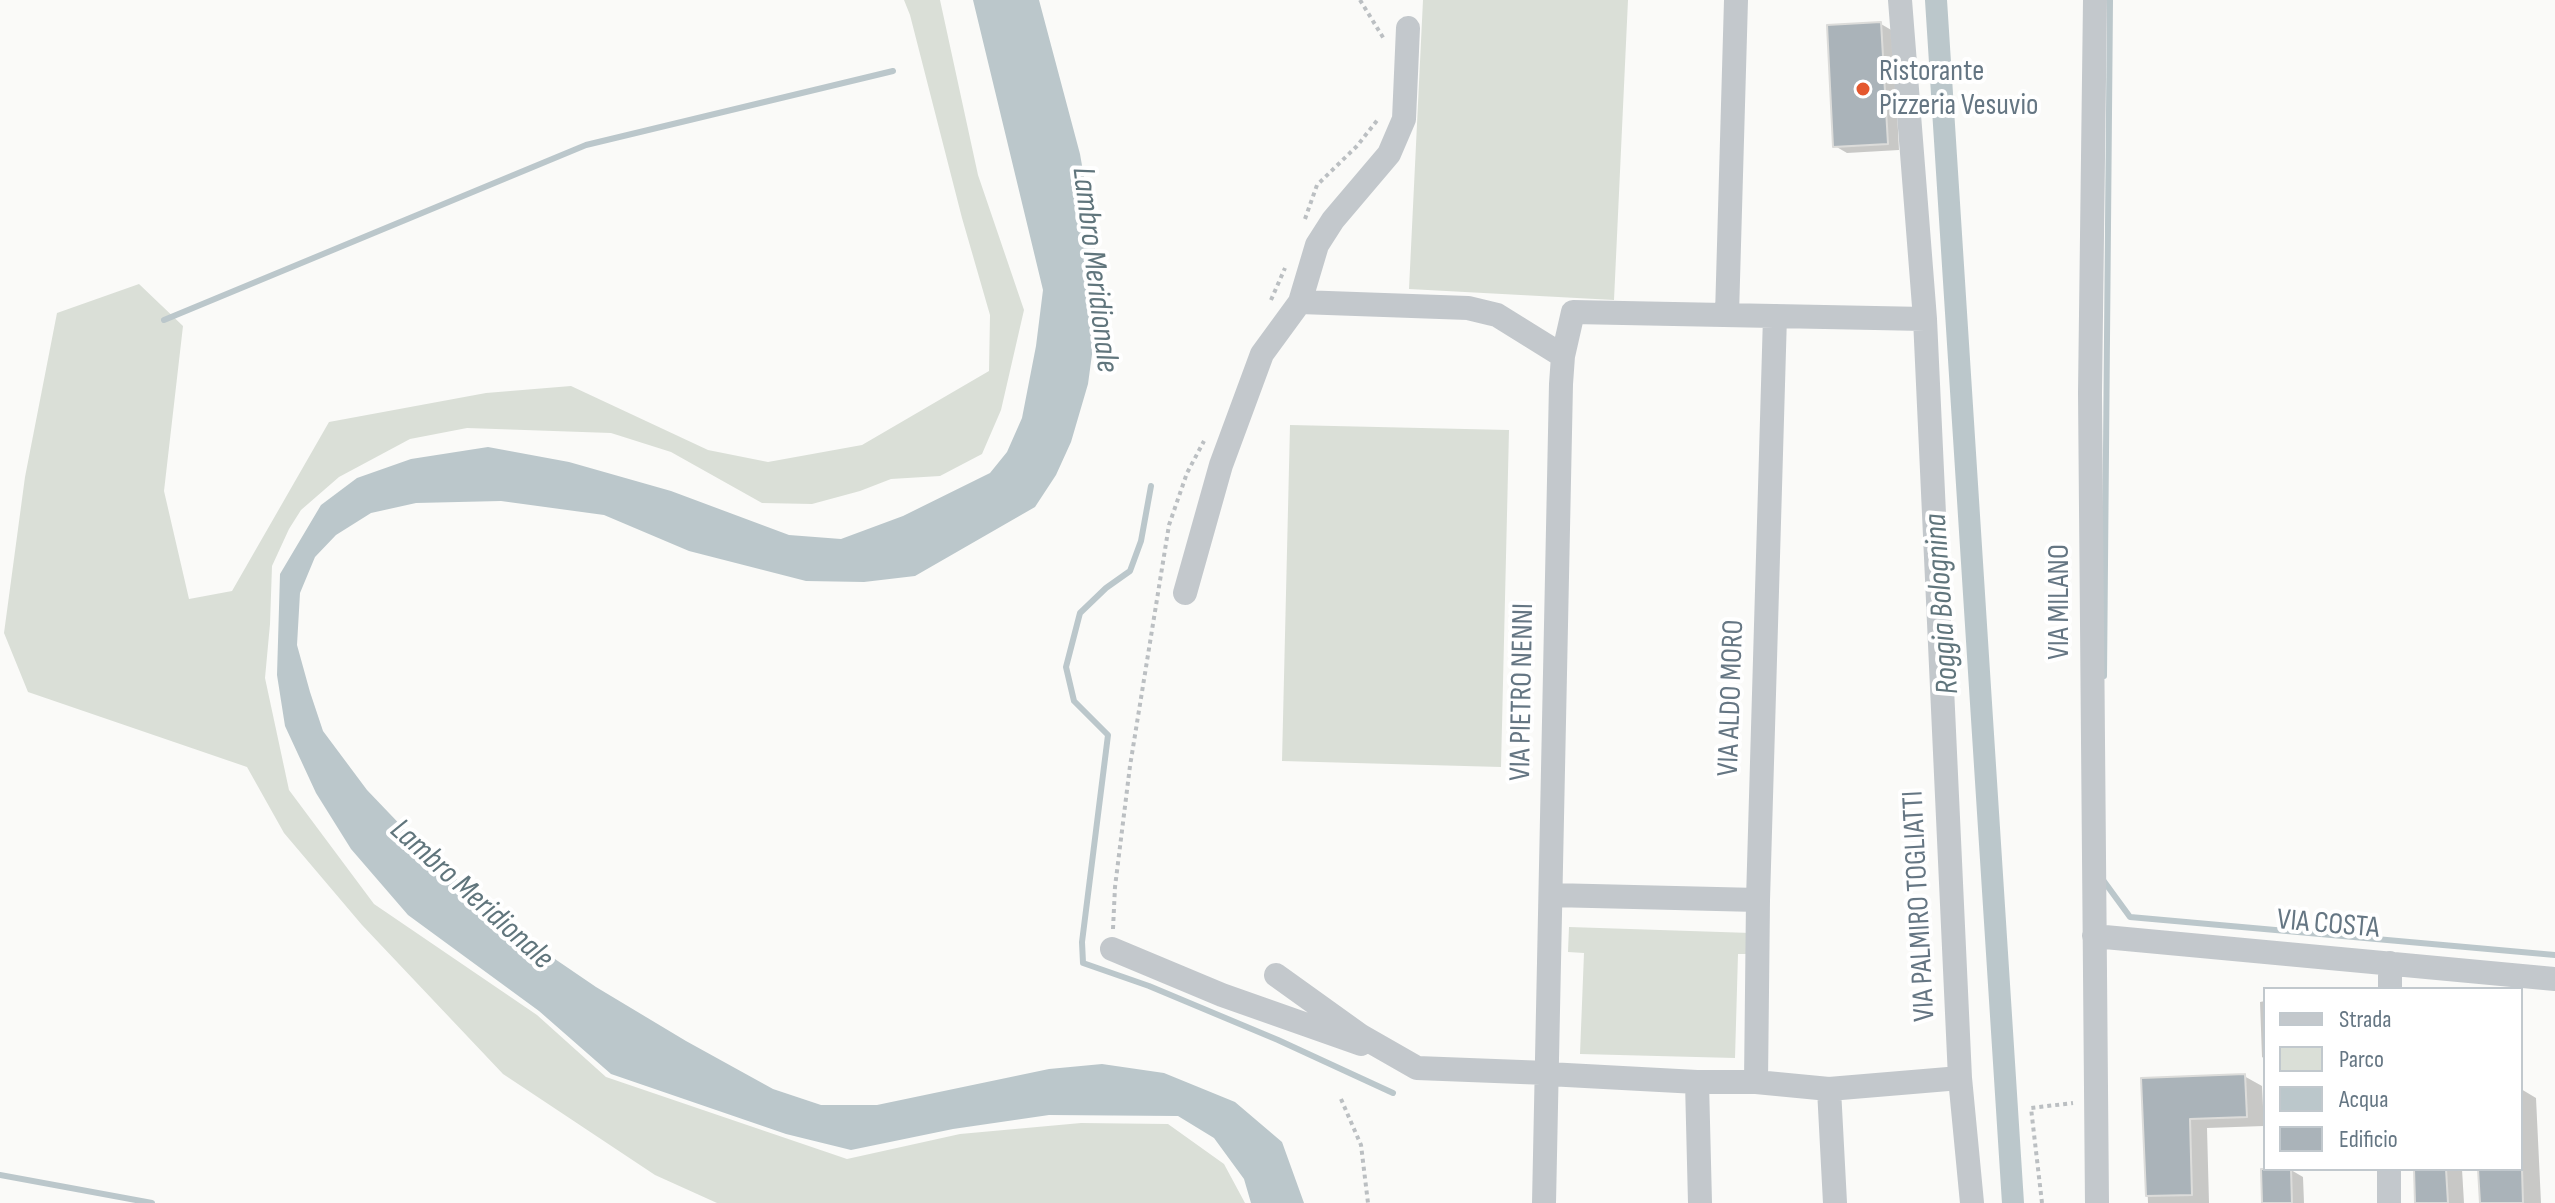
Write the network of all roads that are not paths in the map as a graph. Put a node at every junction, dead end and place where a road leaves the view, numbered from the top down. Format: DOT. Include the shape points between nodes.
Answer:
graph roads {
  1 [pos="1736,0"];
  2 [pos="1900,0"];
  3 [pos="2095,0"];
  4 [pos="1408,28"];
  5 [pos="1300,302"];
  6 [pos="1727,315"];
  7 [pos="1775,316"];
  8 [pos="1925,319"];
  9 [pos="1563,356"];
  10 [pos="1185,593"];
  11 [pos="1551,895"];
  12 [pos="1758,900"];
  13 [pos="2094,936"];
  14 [pos="1112,949"];
  15 [pos="2390,963"];
  16 [pos="1276,975"];
  17 [pos="2555,979"];
  18 [pos="2390,987"];
  19 [pos="1387,1051"];
  20 [pos="1548,1074"];
  21 [pos="1960,1078"];
  22 [pos="1697,1082"];
  23 [pos="1756,1082"];
  24 [pos="1829,1089"];
  25 [pos="2389,1171"];
  26 [pos="1544,1203"];
  27 [pos="1700,1203"];
  28 [pos="1835,1203"];
  29 [pos="1972,1203"];
  30 [pos="2097,1203"];
  31 [pos="2389,1203"];
  1 -- 6 [label="street"];
  2 -- 8 [label="street, VIA PALMIRO TOGLIATTI"];
  3 -- 13 [label="street, VIA MILANO" via="2090,393"];
  4 -- 5 [label="street" via="1404,119 1389,154 1317,245"];
  5 -- 9 [label="street" via="1468,308 1497,315"];
  5 -- 10 [label="street" via="1262,354 1221,465"];
  6 -- 7 [label="street"];
  6 -- 9 [label="street, VIA PIETRO NENNI" via="1573,312"];
  7 -- 8 [label="street"];
  7 -- 12 [label="street, VIA ALDO MORO"];
  8 -- 21 [label="street, VIA PALMIRO TOGLIATTI"];
  9 -- 11 [label="street, VIA PIETRO NENNI"];
  11 -- 12 [label="street"];
  11 -- 20 [label="street, VIA PIETRO NENNI"];
  12 -- 23 [label="street, VIA ALDO MORO"];
  13 -- 15 [label="street, VIA COSTA"];
  13 -- 30 [label="street, VIA MILANO"];
  14 -- 19 [label="street" via="1236,1000"];
  15 -- 17 [label="street, VIA COSTA"];
  15 -- 18 [label="street"];
  16 -- 19 [label="street"];
  19 -- 20 [label="street" via="1417,1068"];
  20 -- 22 [label="street"];
  20 -- 26 [label="street, VIA PIETRO NENNI"];
  21 -- 24 [label="street"];
  21 -- 29 [label="street, VIA PALMIRO TOGLIATTI"];
  22 -- 23 [label="street"];
  22 -- 27 [label="street"];
  23 -- 24 [label="street"];
  24 -- 28 [label="street"];
  25 -- 31 [label="street"];
}
